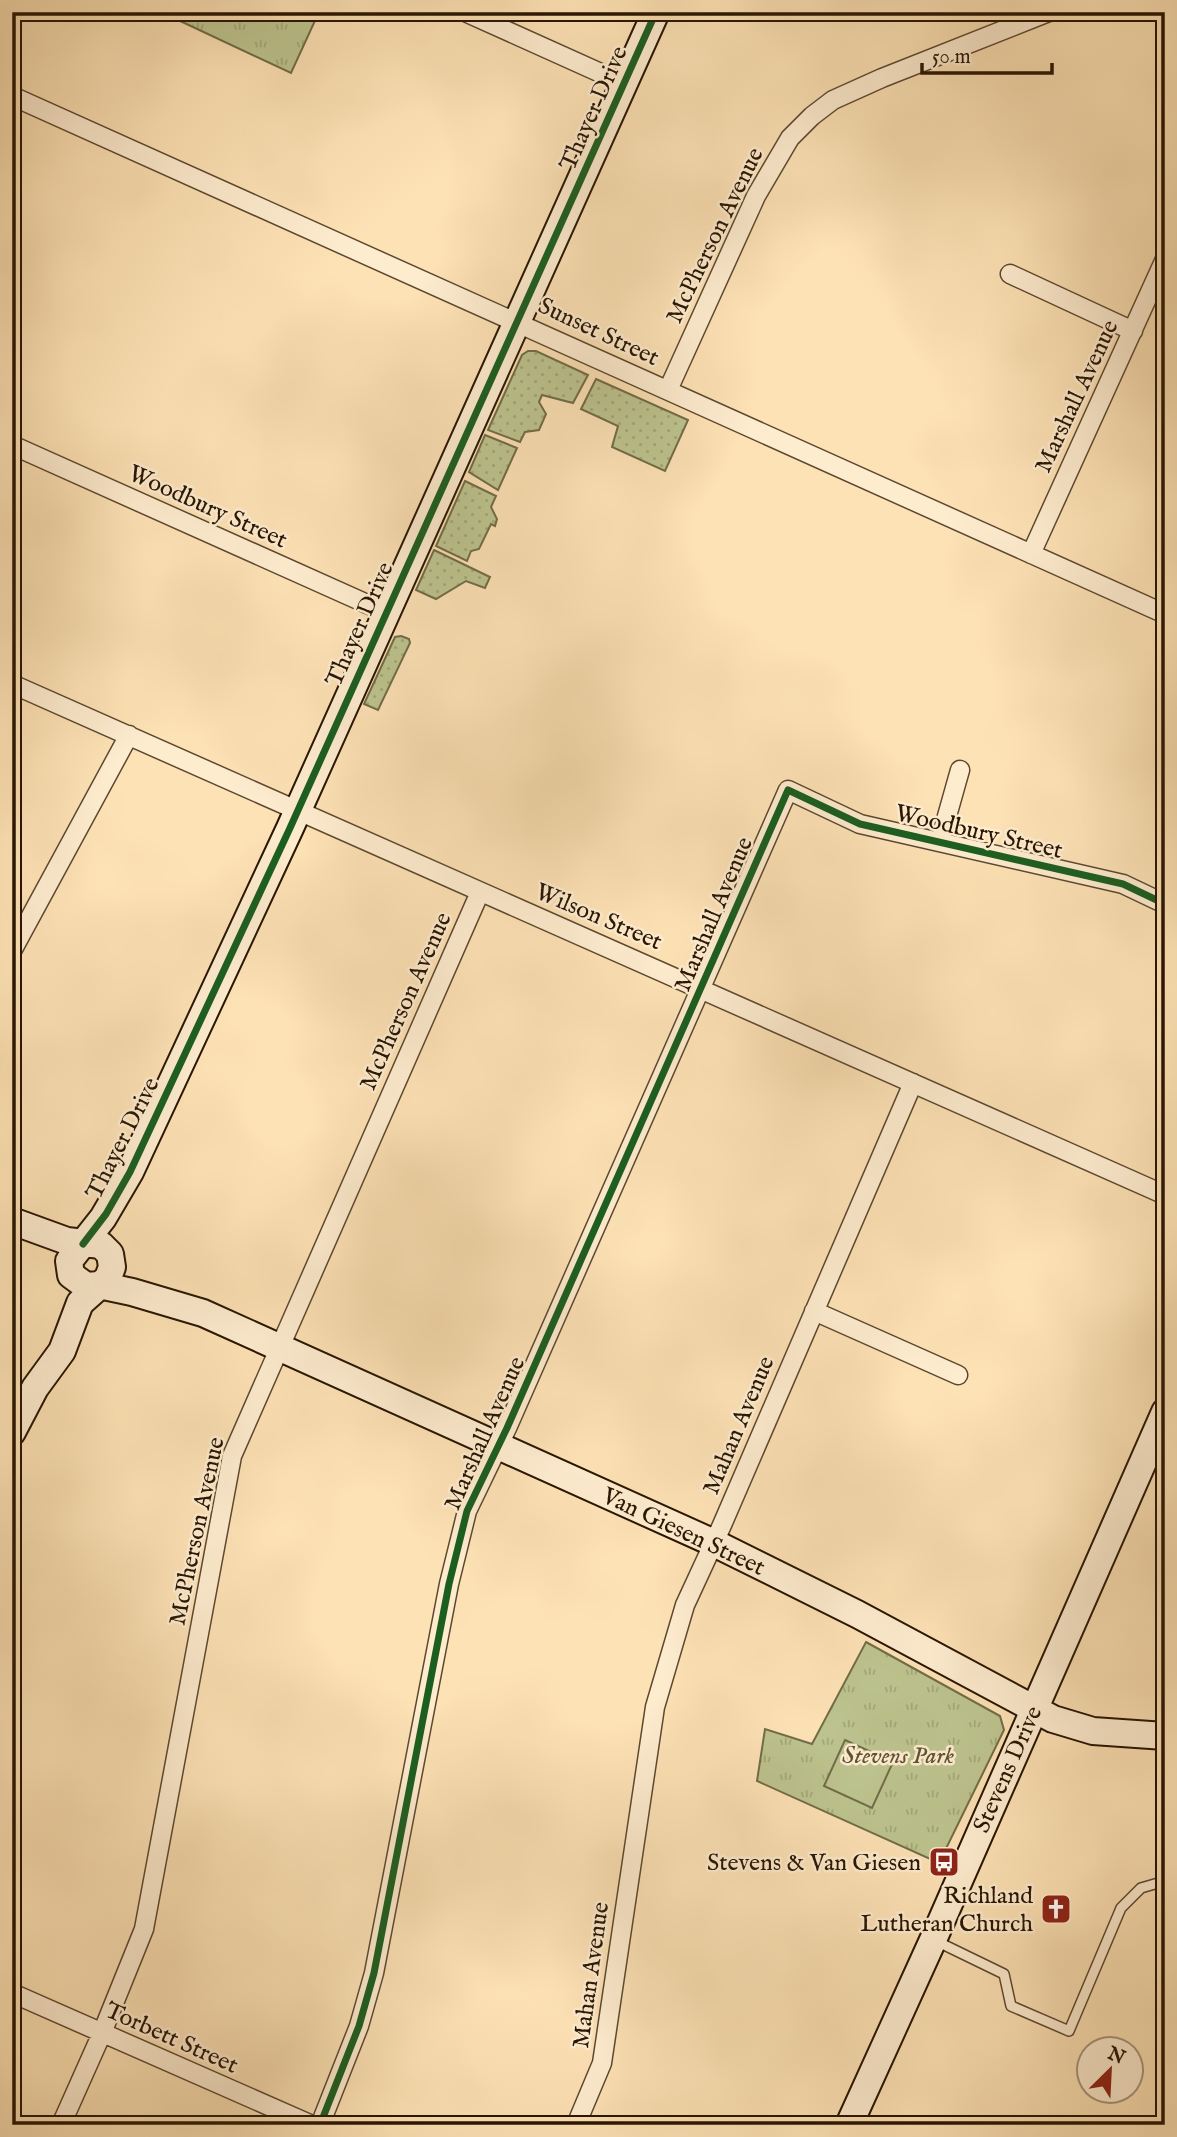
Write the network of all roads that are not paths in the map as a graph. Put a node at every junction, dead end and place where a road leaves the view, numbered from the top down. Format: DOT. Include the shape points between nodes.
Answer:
graph roads {
  1 [pos="465,12"];
  2 [pos="656,12"];
  3 [pos="1049,12"];
  4 [pos="625,84"];
  5 [pos="12,96"];
  6 [pos="1165,259"];
  7 [pos="1010,274"];
  8 [pos="518,321"];
  9 [pos="1133,331"];
  10 [pos="668,390"];
  11 [pos="12,444"];
  12 [pos="1031,554"];
  13 [pos="384,612"];
  14 [pos="1165,614"];
  15 [pos="12,684"];
  16 [pos="129,735"];
  17 [pos="960,770"];
  18 [pos="788,790"];
  19 [pos="298,810"];
  20 [pos="940,841"];
  21 [pos="480,892"];
  22 [pos="1165,904"];
  23 [pos="12,951"];
  24 [pos="702,988"];
  25 [pos="913,1083"];
  26 [pos="130,1172"];
  27 [pos="1165,1195"];
  28 [pos="12,1221"];
  29 [pos="12,1238"];
  30 [pos="83,1244"];
  31 [pos="110,1254"];
  32 [pos="69,1268"];
  33 [pos="99,1285"];
  34 [pos="814,1311"];
  35 [pos="204,1313"];
  36 [pos="277,1348"];
  37 [pos="958,1375"];
  38 [pos="35,1388"];
  39 [pos="1165,1412"];
  40 [pos="12,1432"];
  41 [pos="498,1447"];
  42 [pos="714,1543"];
  43 [pos="1034,1708"];
  44 [pos="1165,1736"];
  45 [pos="1165,1881"];
  46 [pos="933,1940"];
  47 [pos="12,1993"];
  48 [pos="102,2033"];
  49 [pos="61,2125"];
  50 [pos="312,2125"];
  51 [pos="320,2125"];
  52 [pos="576,2125"];
  53 [pos="849,2125"];
  1 -- 4 [label="street"];
  2 -- 4 [label="street, Thayer Drive"];
  3 -- 10 [label="street, McPherson Avenue" via="882,78 832,100 812,116 785,147 756,196"];
  4 -- 8 [label="street, Thayer Drive"];
  5 -- 8 [label="street, Sunset Street"];
  6 -- 9 [label="street, Marshall Avenue"];
  7 -- 9 [label="street"];
  8 -- 10 [label="street, Sunset Street"];
  8 -- 13 [label="street, Thayer Drive"];
  9 -- 12 [label="street, Marshall Avenue"];
  10 -- 12 [label="street, Sunset Street"];
  11 -- 13 [label="street, Woodbury Street"];
  12 -- 14 [label="street, Sunset Street"];
  13 -- 19 [label="street, Thayer Drive"];
  15 -- 16 [label="street, Wilson Street"];
  16 -- 19 [label="street, Wilson Street"];
  16 -- 23 [label="street"];
  17 -- 20 [label="street"];
  18 -- 20 [label="street, Woodbury Street" via="860,824"];
  18 -- 24 [label="street, Marshall Avenue"];
  19 -- 21 [label="street, Wilson Street"];
  19 -- 26 [label="street, Thayer Drive"];
  20 -- 22 [label="street, Woodbury Street" via="1123,884"];
  21 -- 24 [label="street, Wilson Street"];
  21 -- 36 [label="street, McPherson Avenue"];
  24 -- 25 [label="street, Wilson Street"];
  24 -- 41 [label="street, Marshall Avenue"];
  25 -- 27 [label="street, Wilson Street"];
  25 -- 34 [label="street, Mahan Avenue"];
  26 -- 30 [label="street, Thayer Drive"];
  26 -- 31 [label="street, Thayer Drive"];
  28 -- 30 [label="street"];
  29 -- 32 [label="street" via="43,1250"];
  30 -- 31 [label="street" via="101,1245"];
  30 -- 32 [label="street" via="72,1254"];
  31 -- 33 [label="street" via="111,1273"];
  31 -- 35 [label="street, Van Giesen Street" via="140,1279 182,1292"];
  32 -- 33 [label="street" via="80,1284"];
  32 -- 38 [label="street" via="37,1368"];
  33 -- 35 [label="street, Van Giesen Street"];
  33 -- 38 [label="street" via="80,1303 62,1351"];
  34 -- 37 [label="street"];
  34 -- 42 [label="street, Mahan Avenue"];
  35 -- 36 [label="street, Van Giesen Street"];
  36 -- 41 [label="street, Van Giesen Street"];
  36 -- 48 [label="street, McPherson Avenue" via="232,1456 144,1929"];
  38 -- 40 [label="street"];
  39 -- 43 [label="street, Stevens Drive"];
  41 -- 42 [label="street, Van Giesen Street"];
  41 -- 51 [label="street, Marshall Avenue" via="467,1511 374,1973 359,2026"];
  42 -- 43 [label="street, Van Giesen Street"];
  42 -- 52 [label="street, Mahan Avenue" via="685,1605 655,1707 602,2063"];
  43 -- 44 [label="street, Van Giesen Street" via="1079,1728"];
  43 -- 46 [label="street, Stevens Drive"];
  45 -- 46 [label="lane" via="1141,1888 1121,1908 1069,2031 1011,2006 1004,1974"];
  46 -- 53 [label="street, Stevens Drive"];
  47 -- 48 [label="street, Torbett Street"];
  48 -- 49 [label="street, McPherson Avenue"];
  48 -- 50 [label="street, Torbett Street"];
}
